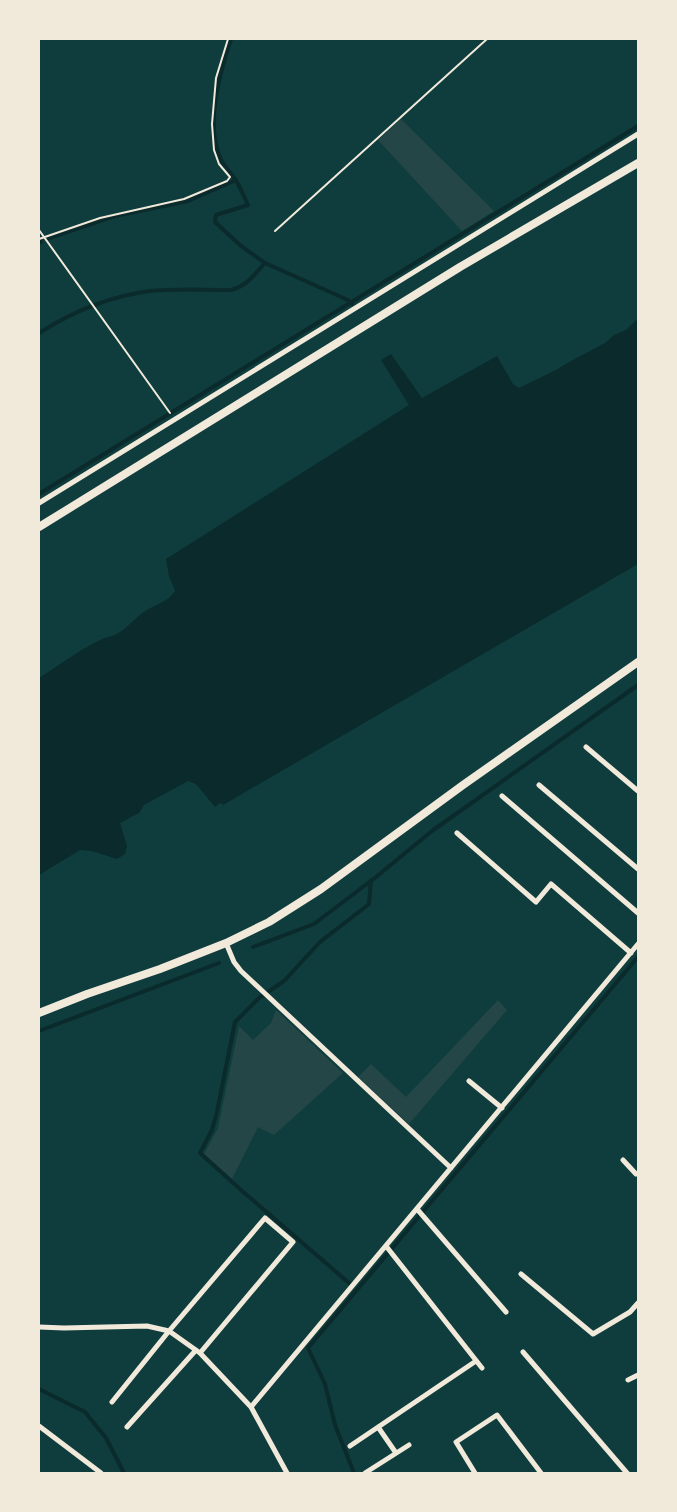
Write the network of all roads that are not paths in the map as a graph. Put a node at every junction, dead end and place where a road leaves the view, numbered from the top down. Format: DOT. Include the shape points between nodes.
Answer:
graph roads {
  1 [pos="638,134"];
  2 [pos="638,163"];
  3 [pos="39,503"];
  4 [pos="39,527"];
  5 [pos="638,662"];
  6 [pos="586,747"];
  7 [pos="539,785"];
  8 [pos="638,791"];
  9 [pos="502,796"];
  10 [pos="457,833"];
  11 [pos="638,869"];
  12 [pos="638,913"];
  13 [pos="226,943"];
  14 [pos="638,944"];
  15 [pos="631,953"];
  16 [pos="39,1013"];
  17 [pos="469,1081"];
  18 [pos="502,1108"];
  19 [pos="622,1160"];
  20 [pos="451,1168"];
  21 [pos="637,1174"];
  22 [pos="421,1212"];
  23 [pos="389,1250"];
  24 [pos="521,1274"];
  25 [pos="638,1303"];
  26 [pos="506,1312"];
  27 [pos="39,1327"];
  28 [pos="168,1331"];
  29 [pos="198,1351"];
  30 [pos="523,1352"];
  31 [pos="476,1361"];
  32 [pos="482,1368"];
  33 [pos="638,1375"];
  34 [pos="628,1380"];
  35 [pos="112,1402"];
  36 [pos="251,1407"];
  37 [pos="39,1426"];
  38 [pos="127,1427"];
  39 [pos="378,1427"];
  40 [pos="409,1445"];
  41 [pos="350,1446"];
  42 [pos="396,1453"];
  43 [pos="101,1473"];
  44 [pos="286,1473"];
  45 [pos="366,1473"];
  46 [pos="476,1473"];
  47 [pos="541,1473"];
  48 [pos="627,1473"];
  1 -- 3 [label="street"];
  2 -- 4 [label="street" via="460,267"];
  5 -- 13 [label="street" via="463,784 321,889 269,922"];
  6 -- 8 [label="street"];
  7 -- 11 [label="street"];
  9 -- 12 [label="street"];
  10 -- 15 [label="street" via="536,902 551,884"];
  13 -- 16 [label="street"];
  13 -- 20 [label="street" via="241,971"];
  14 -- 15 [label="street"];
  15 -- 18 [label="street"];
  17 -- 18 [label="street"];
  18 -- 20 [label="street"];
  19 -- 21 [label="street"];
  20 -- 22 [label="street"];
  22 -- 23 [label="street"];
  22 -- 26 [label="street"];
  23 -- 31 [label="street"];
  23 -- 36 [label="street"];
  24 -- 25 [label="street" via="593,1334 630,1312"];
  27 -- 28 [label="street" via="147,1326"];
  28 -- 29 [label="street"];
  28 -- 29 [label="street" via="265,1218 293,1242"];
  28 -- 35 [label="street"];
  29 -- 36 [label="street"];
  29 -- 38 [label="street"];
  30 -- 48 [label="street"];
  31 -- 32 [label="street"];
  31 -- 39 [label="street"];
  33 -- 34 [label="street"];
  36 -- 44 [label="street"];
  37 -- 43 [label="street"];
  39 -- 41 [label="street"];
  39 -- 42 [label="street"];
  40 -- 42 [label="street"];
  42 -- 45 [label="street"];
  46 -- 47 [label="street" via="456,1442 497,1415"];
}
